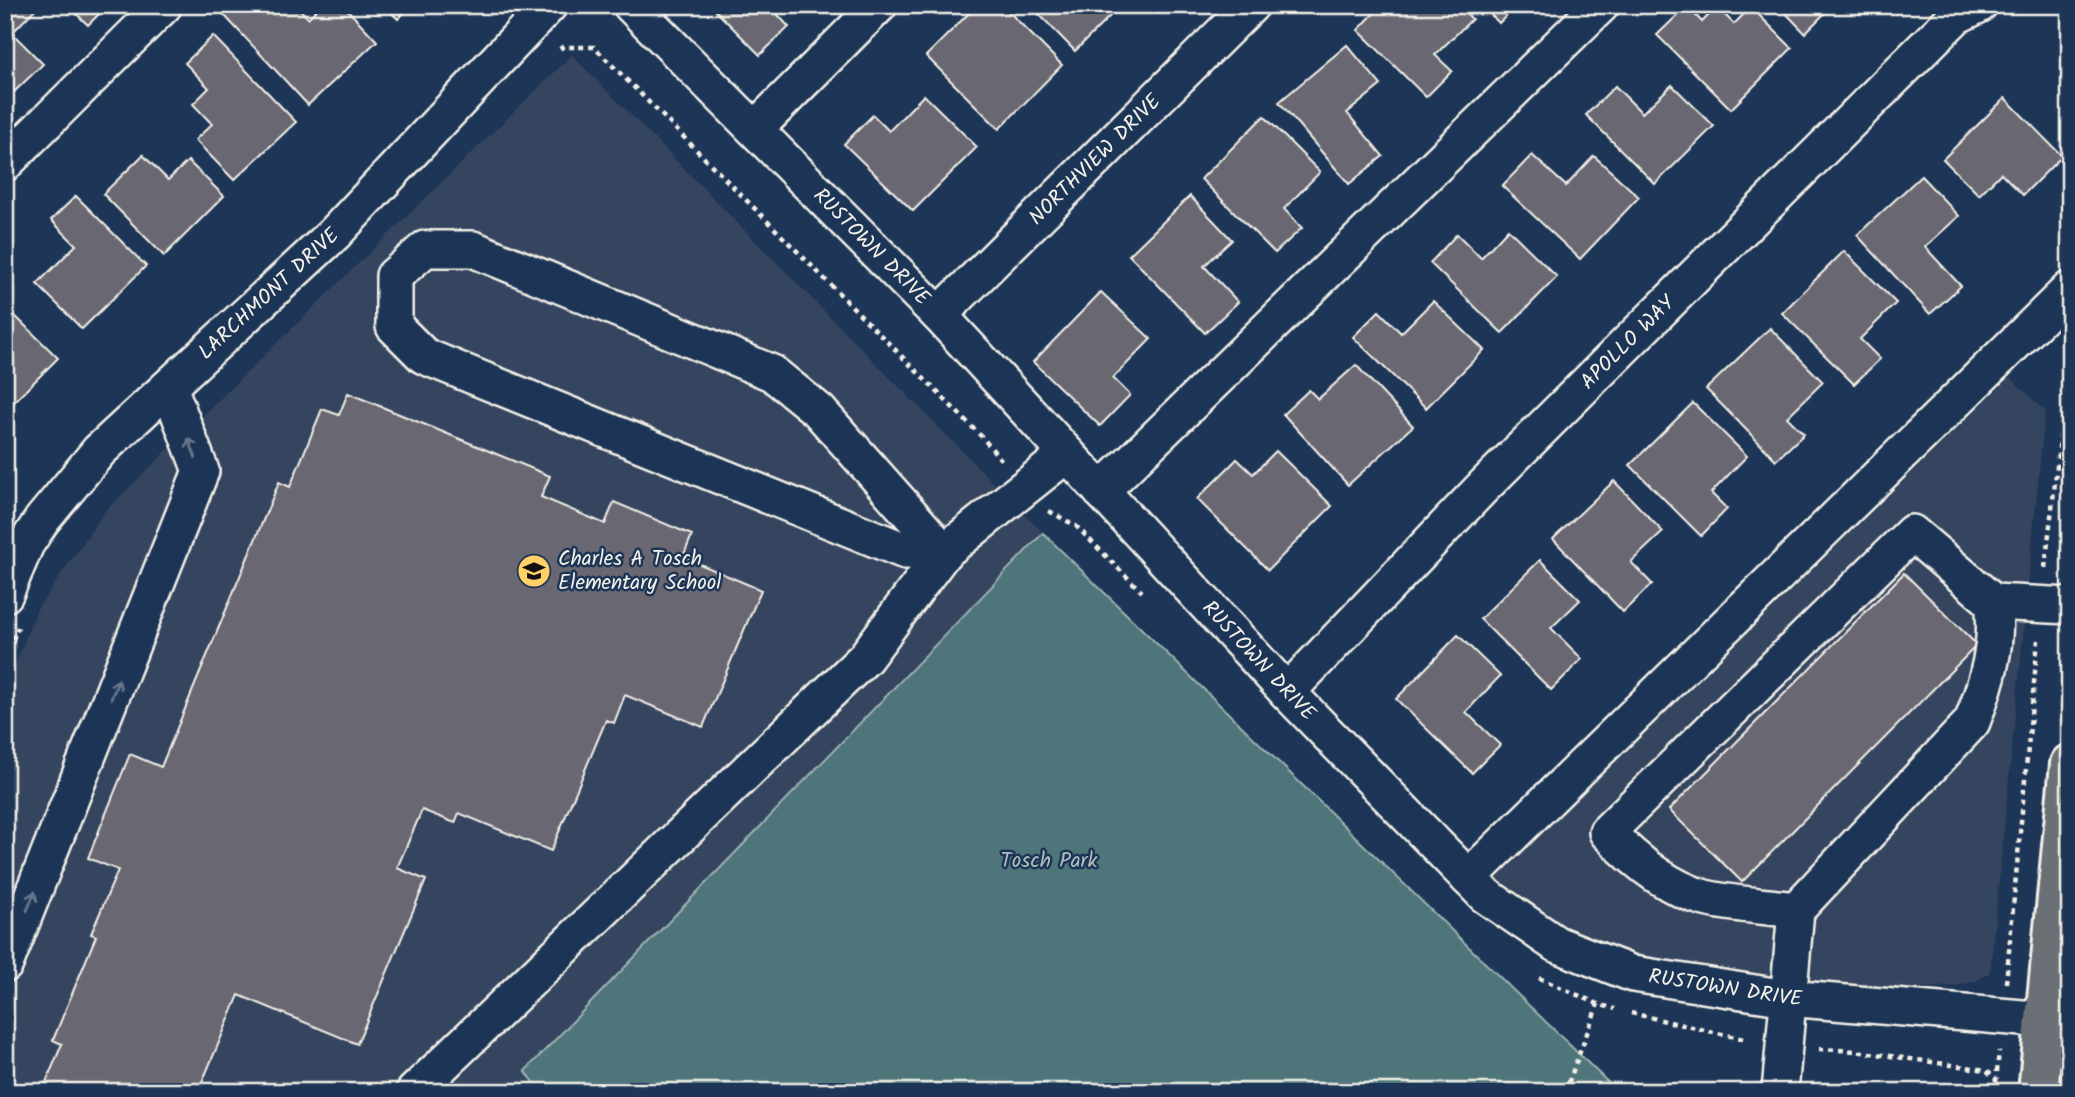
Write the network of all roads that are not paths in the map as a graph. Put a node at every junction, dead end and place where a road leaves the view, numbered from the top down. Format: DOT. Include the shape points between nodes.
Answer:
graph roads {
  1 [pos="163,5"];
  2 [pos="550,5"];
  3 [pos="631,5"];
  4 [pos="879,5"];
  5 [pos="1251,5"];
  6 [pos="1601,5"];
  7 [pos="1979,5"];
  8 [pos="755,130"];
  9 [pos="5,163"];
  10 [pos="2070,289"];
  11 [pos="939,315"];
  12 [pos="169,387"];
  13 [pos="1067,454"];
  14 [pos="1101,491"];
  15 [pos="944,552"];
  16 [pos="5,594"];
  17 [pos="1993,601"];
  18 [pos="2055,606"];
  19 [pos="1287,692"];
  20 [pos="2070,764"];
  21 [pos="1468,878"];
  22 [pos="1796,910"];
  23 [pos="5,964"];
  24 [pos="1787,998"];
  25 [pos="2058,1021"];
  26 [pos="414,1092"];
  27 [pos="1780,1092"];
  28 [pos="2038,1092"];
  1 -- 9 [label="street"];
  2 -- 12 [label="street, LARCHMONT DRIVE" via="334,234"];
  3 -- 8 [label="street, RUSTOWN DRIVE"];
  4 -- 8 [label="street"];
  5 -- 11 [label="street, NORTHVIEW DRIVE"];
  6 -- 14 [label="street"];
  7 -- 19 [label="street, APOLLO WAY" via="1956,16 1483,487"];
  8 -- 11 [label="street, RUSTOWN DRIVE"];
  10 -- 21 [label="street"];
  11 -- 13 [label="street, RUSTOWN DRIVE"];
  12 -- 16 [label="street, LARCHMONT DRIVE" via="99,451 42,520 26,544"];
  23 -- 12 [label="street, one-way" via="201,471"];
  13 -- 14 [label="street, RUSTOWN DRIVE"];
  13 -- 15 [label="street"];
  14 -- 19 [label="street, RUSTOWN DRIVE"];
  15 -- 15 [label="street" via="819,411 772,373 472,248 425,248 394,276 394,326 424,356 905,551"];
  15 -- 26 [label="street" via="865,658"];
  17 -- 18 [label="street"];
  17 -- 22 [label="street" via="1992,660 1972,722"];
  17 -- 22 [label="street" via="1912,533 1607,832 1640,864 1704,898"];
  19 -- 21 [label="street, RUSTOWN DRIVE"];
  20 -- 25 [label="main road"];
  21 -- 24 [label="street, RUSTOWN DRIVE" via="1556,944 1633,974"];
  22 -- 24 [label="street"];
  24 -- 25 [label="street, RUSTOWN DRIVE"];
  24 -- 27 [label="street"];
  25 -- 28 [label="main road"];
}
